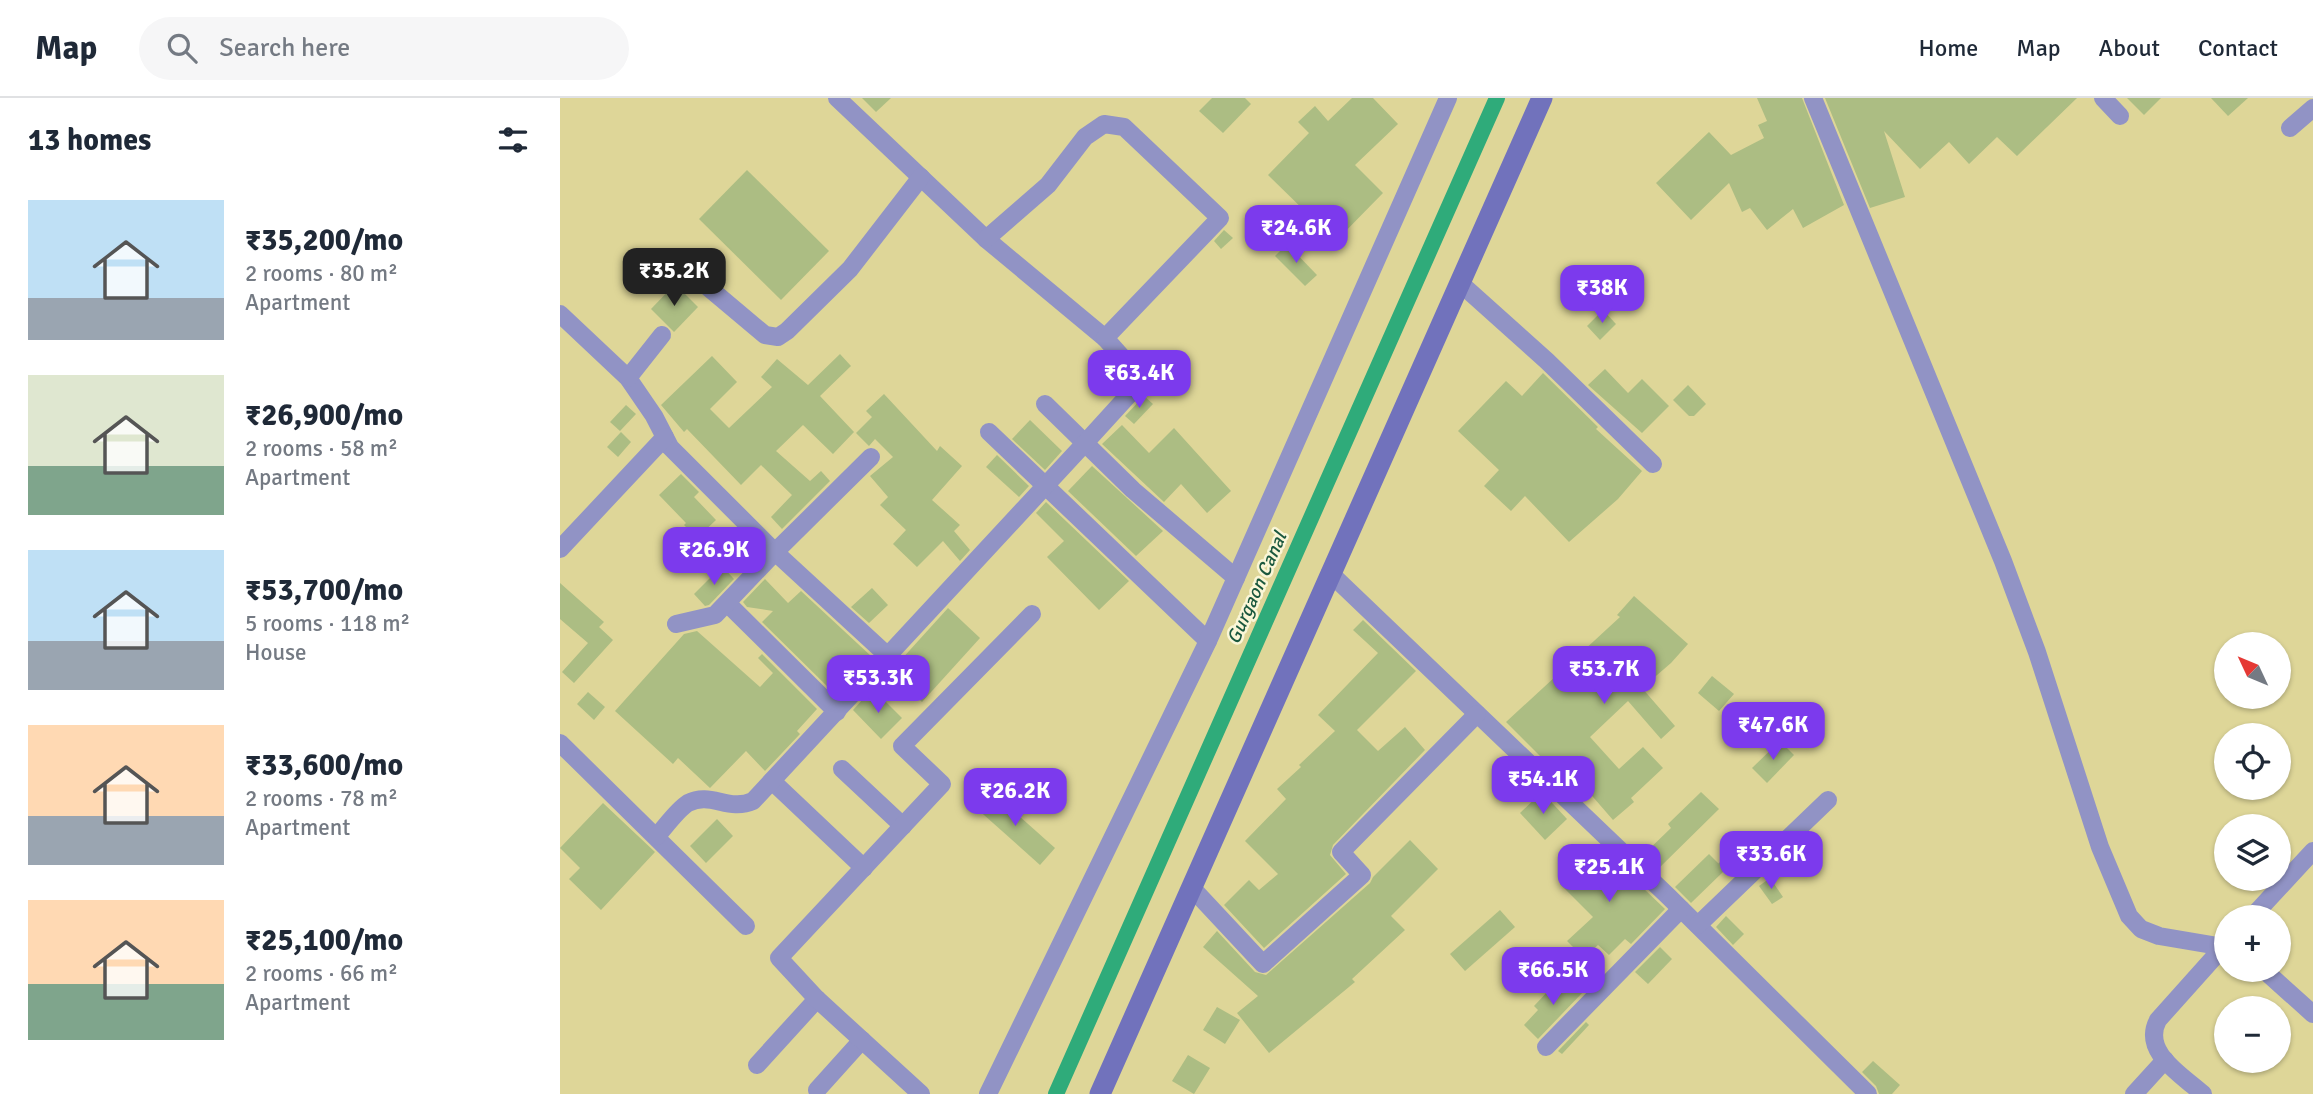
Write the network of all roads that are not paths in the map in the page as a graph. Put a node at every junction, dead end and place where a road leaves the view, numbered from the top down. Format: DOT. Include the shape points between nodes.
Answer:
graph roads {
  1 [pos="837,98"];
  2 [pos="1448,98"];
  3 [pos="1542,98"];
  4 [pos="1813,98"];
  5 [pos="2103,98"];
  6 [pos="2313,108"];
  7 [pos="2120,116"];
  8 [pos="2290,128"];
  9 [pos="922,177"];
  10 [pos="986,239"];
  11 [pos="690,272"];
  12 [pos="1460,283"];
  13 [pos="560,314"];
  14 [pos="663,335"];
  15 [pos="1105,338"];
  16 [pos="628,378"];
  17 [pos="1045,404"];
  18 [pos="989,432"];
  19 [pos="665,437"];
  20 [pos="1085,443"];
  21 [pos="871,457"];
  22 [pos="1653,464"];
  23 [pos="1045,484"];
  24 [pos="560,549"];
  25 [pos="775,552"];
  26 [pos="1330,573"];
  27 [pos="1236,578"];
  28 [pos="728,604"];
  29 [pos="1032,614"];
  30 [pos="676,624"];
  31 [pos="1208,641"];
  32 [pos="888,656"];
  33 [pos="837,712"];
  34 [pos="1477,713"];
  35 [pos="560,743"];
  36 [pos="842,769"];
  37 [pos="772,780"];
  38 [pos="1828,800"];
  39 [pos="903,826"];
  40 [pos="657,836"];
  41 [pos="2311,856"];
  42 [pos="864,868"];
  43 [pos="1191,887"];
  44 [pos="2264,905"];
  45 [pos="1681,909"];
  46 [pos="1698,925"];
  47 [pos="746,926"];
  48 [pos="2214,944"];
  49 [pos="2214,958"];
  50 [pos="2277,982"];
  51 [pos="817,999"];
  52 [pos="2313,1014"];
  53 [pos="862,1040"];
  54 [pos="1546,1047"];
  55 [pos="2165,1060"];
  56 [pos="757,1065"];
  57 [pos="817,1090"];
  58 [pos="921,1094"];
  59 [pos="988,1094"];
  60 [pos="1100,1094"];
  61 [pos="1868,1094"];
  62 [pos="2134,1094"];
  63 [pos="2203,1094"];
  1 -- 9 [label="street"];
  2 -- 27 [label="street"];
  3 -- 12 [label="street"];
  4 -- 48 [label="street" via="2003,561 2100,847 2129,916 2141,929 2159,936"];
  5 -- 7 [label="street"];
  6 -- 8 [label="street"];
  9 -- 10 [label="street"];
  9 -- 11 [label="street" via="850,269 778,337 765,335"];
  10 -- 15 [label="street"];
  10 -- 15 [label="street" via="1048,185 1084,137 1104,124 1124,127 1220,218"];
  12 -- 22 [label="street"];
  12 -- 26 [label="street"];
  13 -- 16 [label="street"];
  14 -- 16 [label="street"];
  15 -- 20 [label="street" via="1137,374 1136,387"];
  16 -- 19 [label="street"];
  17 -- 20 [label="street"];
  18 -- 23 [label="street"];
  19 -- 24 [label="street"];
  19 -- 25 [label="street"];
  20 -- 23 [label="street"];
  20 -- 27 [label="street"];
  21 -- 25 [label="street"];
  23 -- 31 [label="street"];
  23 -- 32 [label="street"];
  25 -- 28 [label="street"];
  25 -- 32 [label="street"];
  26 -- 34 [label="street"];
  26 -- 43 [label="street"];
  27 -- 31 [label="street"];
  28 -- 30 [label="street" via="715,615"];
  28 -- 33 [label="street"];
  29 -- 39 [label="street" via="902,746 942,784"];
  31 -- 59 [label="street"];
  32 -- 33 [label="street"];
  33 -- 37 [label="street"];
  34 -- 43 [label="street" via="1341,852 1362,875 1263,964"];
  34 -- 45 [label="street"];
  35 -- 40 [label="street"];
  36 -- 39 [label="street"];
  37 -- 40 [label="street" via="741,806 703,798 687,804"];
  37 -- 42 [label="street"];
  38 -- 46 [label="street"];
  39 -- 42 [label="street"];
  40 -- 47 [label="street"];
  41 -- 44 [label="street"];
  42 -- 51 [label="street" via="779,958"];
  43 -- 60 [label="street"];
  45 -- 46 [label="street"];
  45 -- 54 [label="street"];
  46 -- 61 [label="street"];
  49 -- 55 [label="street" via="2154,1027 2155,1046"];
  50 -- 52 [label="street"];
  51 -- 53 [label="street"];
  51 -- 56 [label="street"];
  53 -- 57 [label="street"];
  53 -- 58 [label="street"];
  55 -- 62 [label="street"];
  55 -- 63 [label="street"];
}
